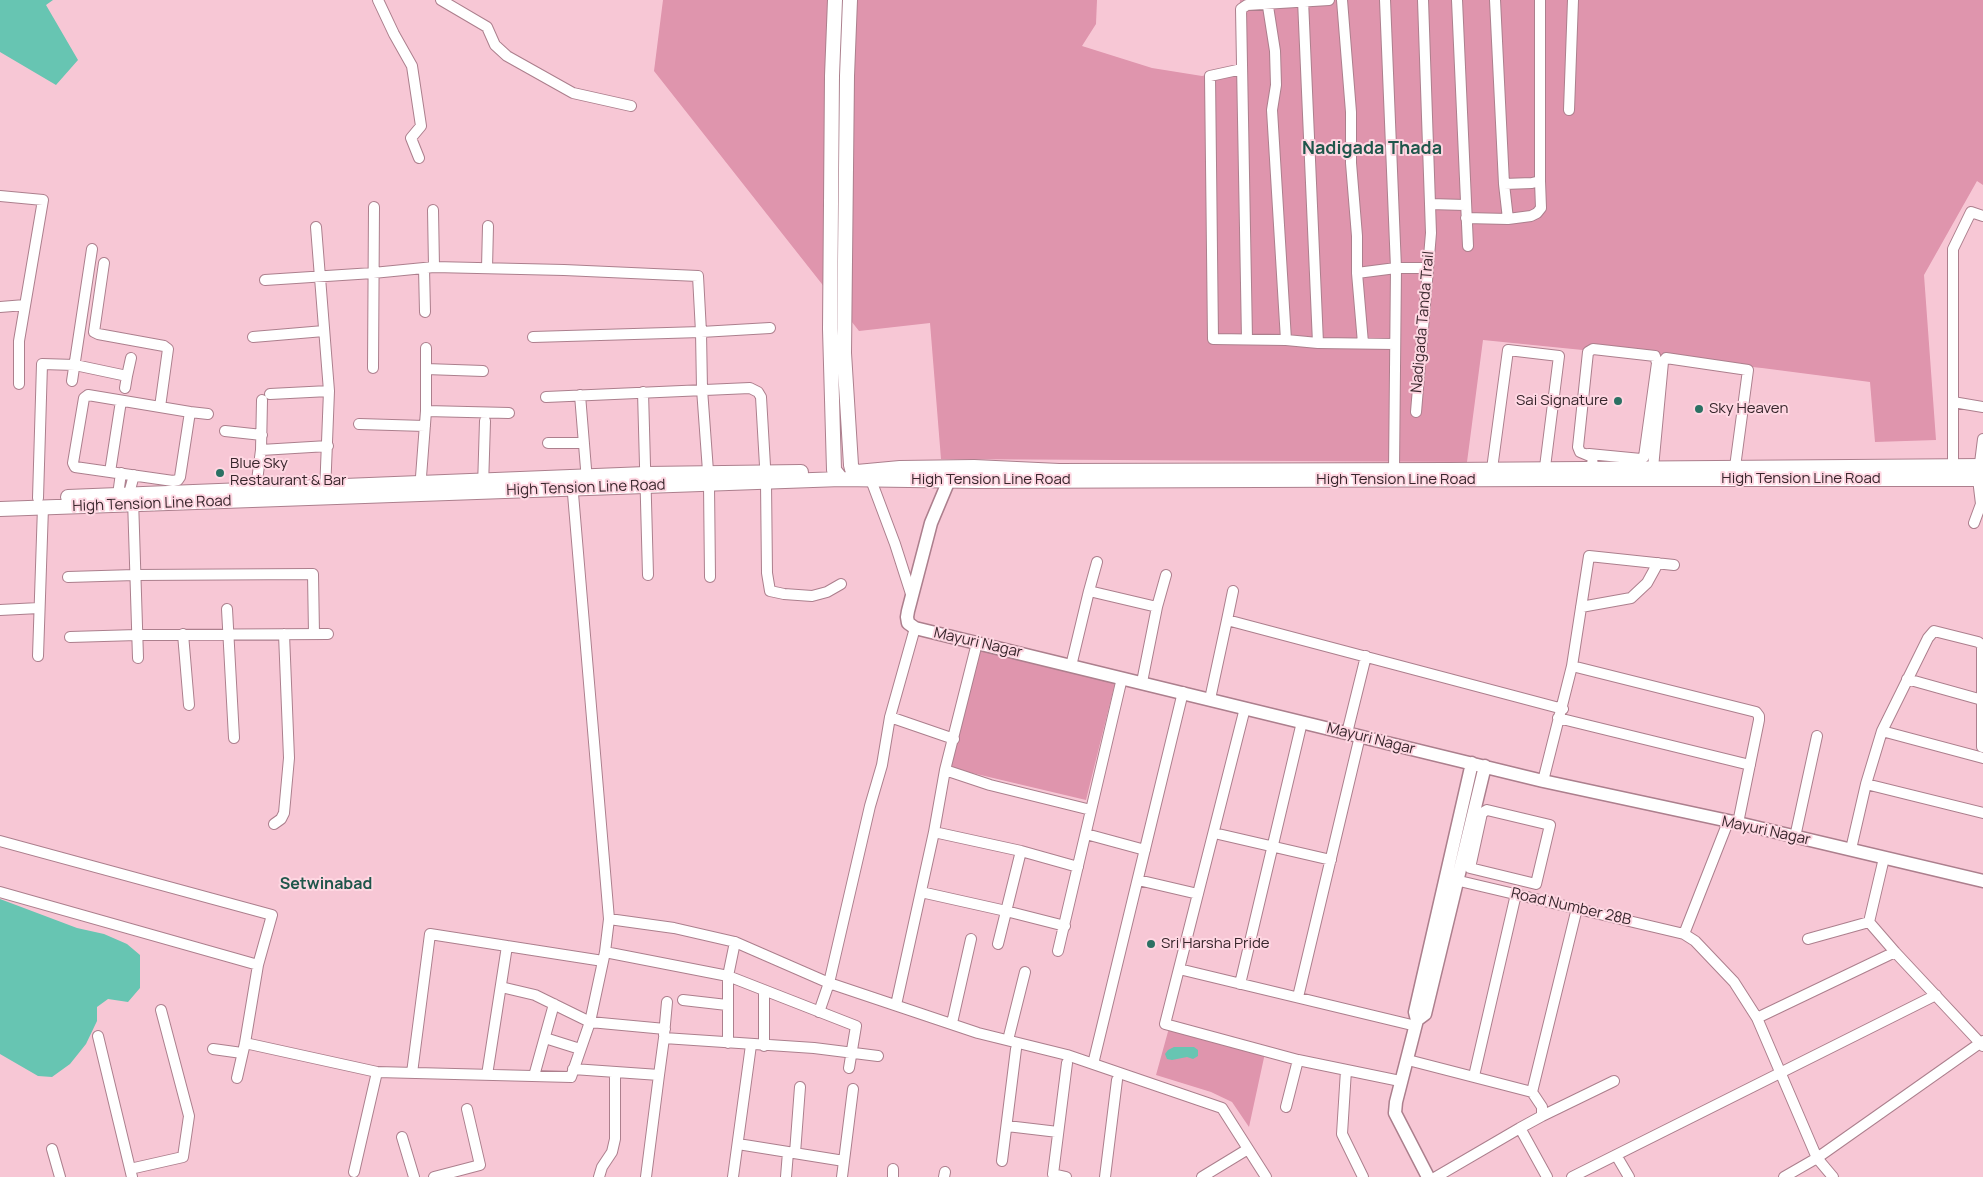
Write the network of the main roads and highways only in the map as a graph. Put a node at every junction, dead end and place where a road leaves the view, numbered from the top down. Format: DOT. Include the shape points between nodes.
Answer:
graph roads {
  1 [pos="835,0"];
  2 [pos="850,0"];
  3 [pos="832,76"];
  4 [pos="847,76"];
  5 [pos="949,473"];
  6 [pos="1981,473"];
  7 [pos="1544,474"];
  8 [pos="838,475"];
  9 [pos="1184,475"];
  10 [pos="0,500"];
  11 [pos="41,503"];
  12 [pos="0,509"];
  1 -- 3 [label="main road"];
  2 -- 4 [label="main road"];
  3 -- 4 [label="main road"];
  3 -- 8 [label="main road" via="830,329"];
  4 -- 5 [label="main road" via="844,353 852,469 857,472"];
  5 -- 8 [label="main road, High Tension Line Road" via="871,480"];
  5 -- 9 [label="main road, High Tension Line Road" via="1059,471"];
  6 -- 7 [label="main road, High Tension Line Road"];
  6 -- 7 [label="main road, High Tension Line Road" via="1952,467 1653,468 1635,463"];
  7 -- 9 [label="main road, High Tension Line Road"];
  7 -- 9 [label="main road, High Tension Line Road" via="1492,469"];
  8 -- 11 [label="main road, High Tension Line Road"];
  10 -- 11 [label="main road"];
  11 -- 12 [label="main road, High Tension Line Road"];
}
